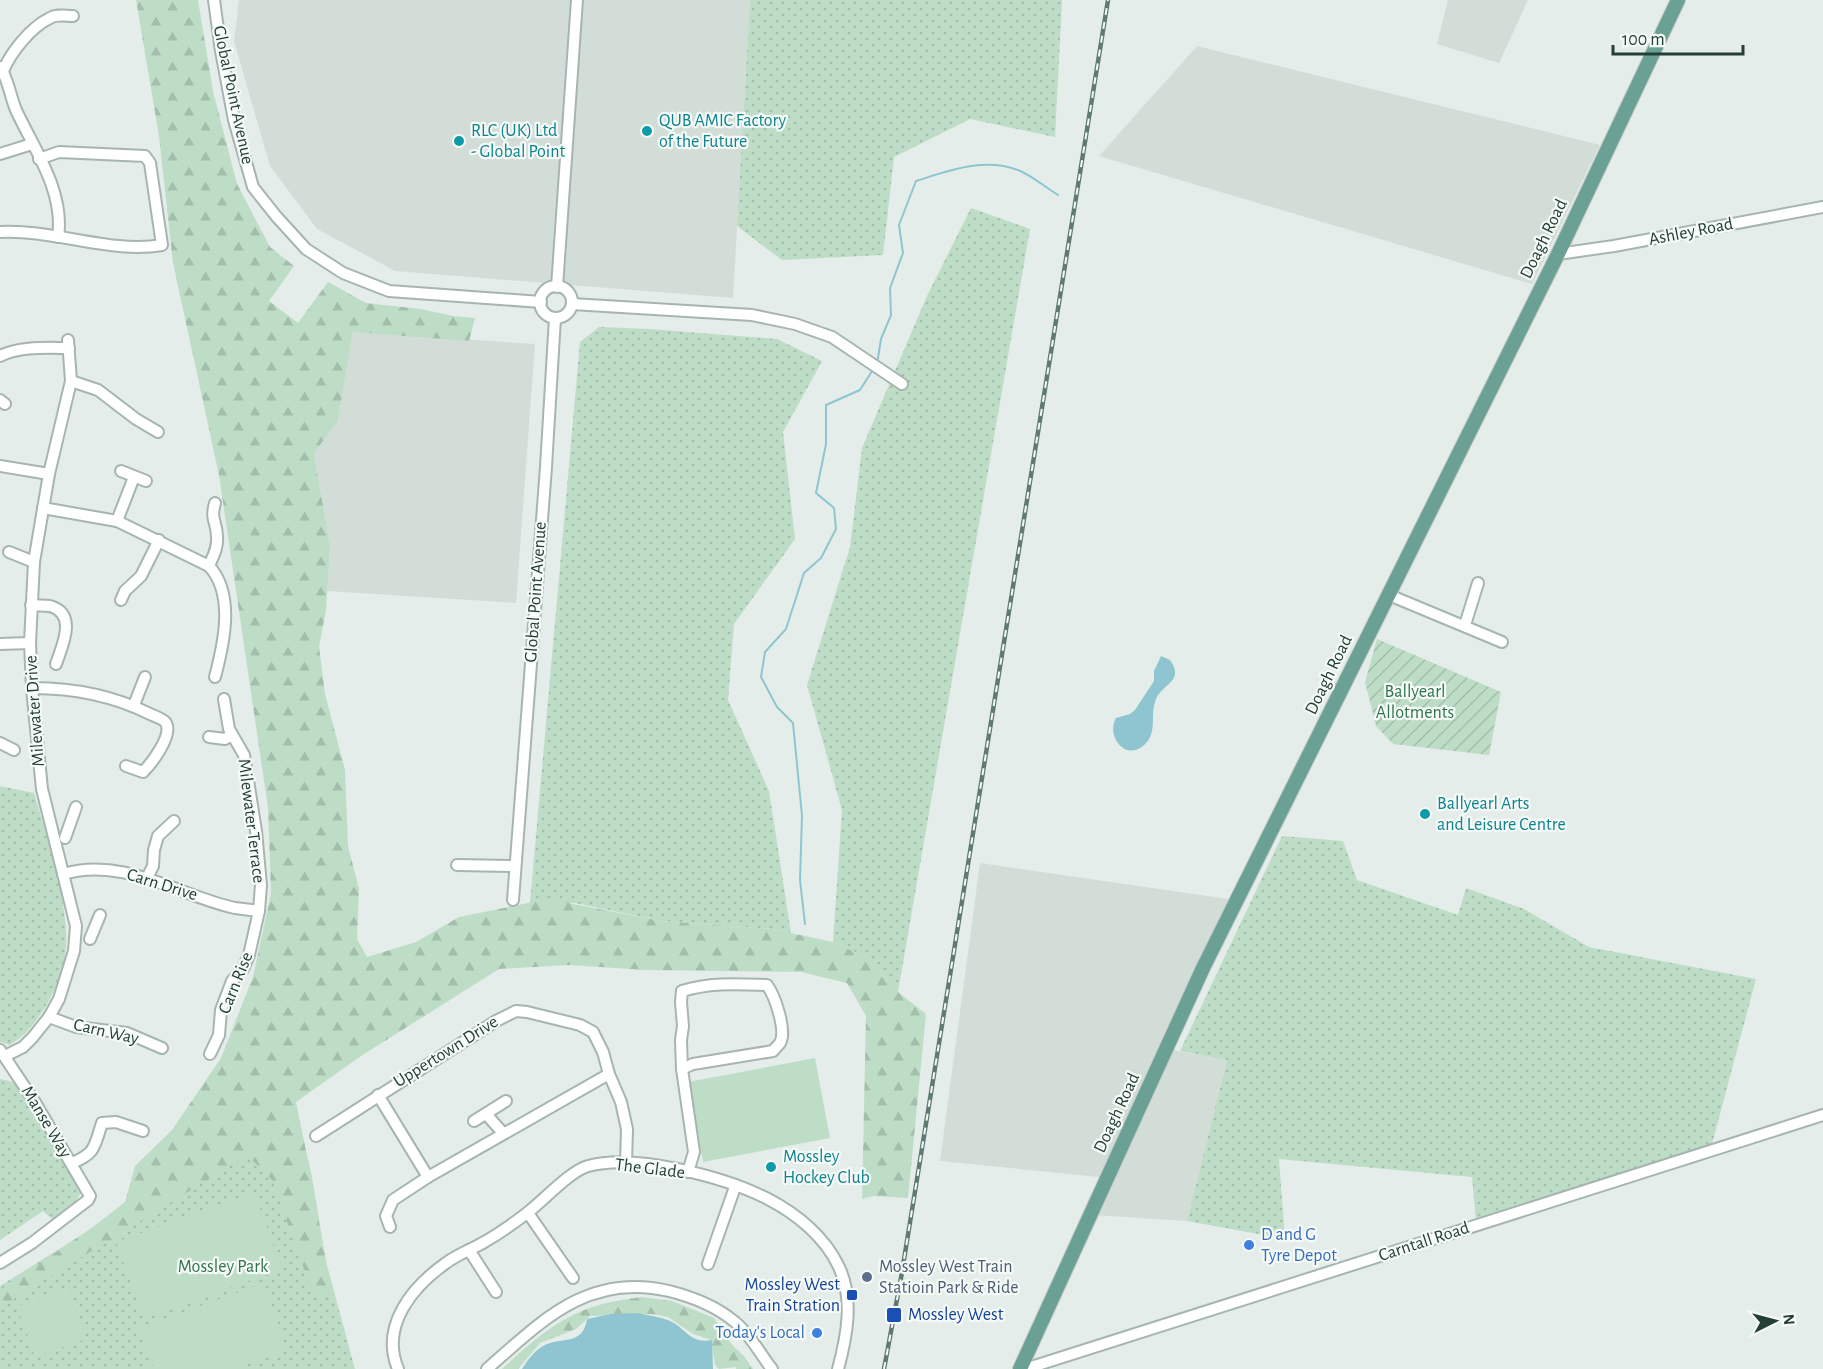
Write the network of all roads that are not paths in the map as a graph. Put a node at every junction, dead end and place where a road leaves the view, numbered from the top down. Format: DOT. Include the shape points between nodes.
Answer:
graph roads {
  1 [pos="214,0"];
  2 [pos="577,0"];
  3 [pos="1678,0"];
  4 [pos="73,16"];
  5 [pos="2,69"];
  6 [pos="32,144"];
  7 [pos="0,154"];
  8 [pos="39,159"];
  9 [pos="1823,207"];
  10 [pos="0,232"];
  11 [pos="58,237"];
  12 [pos="1558,254"];
  13 [pos="557,287"];
  14 [pos="541,302"];
  15 [pos="572,304"];
  16 [pos="555,318"];
  17 [pos="0,356"];
  18 [pos="71,381"];
  19 [pos="902,384"];
  20 [pos="158,432"];
  21 [pos="0,466"];
  22 [pos="121,471"];
  23 [pos="49,474"];
  24 [pos="134,477"];
  25 [pos="146,481"];
  26 [pos="215,503"];
  27 [pos="43,508"];
  28 [pos="117,521"];
  29 [pos="159,540"];
  30 [pos="9,552"];
  31 [pos="34,562"];
  32 [pos="209,566"];
  33 [pos="1478,582"];
  34 [pos="1389,595"];
  35 [pos="121,600"];
  36 [pos="31,605"];
  37 [pos="1465,625"];
  38 [pos="1502,642"];
  39 [pos="30,643"];
  40 [pos="0,644"];
  41 [pos="56,664"];
  42 [pos="145,677"];
  43 [pos="215,677"];
  44 [pos="32,688"];
  45 [pos="224,699"];
  46 [pos="134,705"];
  47 [pos="232,735"];
  48 [pos="209,737"];
  49 [pos="0,743"];
  50 [pos="14,750"];
  51 [pos="126,766"];
  52 [pos="76,807"];
  53 [pos="72,820"];
  54 [pos="174,821"];
  55 [pos="50,822"];
  56 [pos="65,838"];
  57 [pos="457,865"];
  58 [pos="515,866"];
  59 [pos="63,874"];
  60 [pos="147,878"];
  61 [pos="513,900"];
  62 [pos="259,911"];
  63 [pos="100,915"];
  64 [pos="76,926"];
  65 [pos="49,1017"];
  66 [pos="162,1048"];
  67 [pos="2,1053"];
  68 [pos="210,1054"];
  69 [pos="682,1069"];
  70 [pos="609,1074"];
  71 [pos="378,1095"];
  72 [pos="506,1101"];
  73 [pos="486,1114"];
  74 [pos="1823,1115"];
  75 [pos="474,1121"];
  76 [pos="143,1131"];
  77 [pos="503,1133"];
  78 [pos="316,1136"];
  79 [pos="626,1162"];
  80 [pos="72,1163"];
  81 [pos="688,1172"];
  82 [pos="428,1177"];
  83 [pos="735,1186"];
  84 [pos="528,1213"];
  85 [pos="390,1227"];
  86 [pos="469,1250"];
  87 [pos="0,1263"];
  88 [pos="708,1264"];
  89 [pos="573,1278"];
  90 [pos="496,1292"];
  91 [pos="398,1369"];
  92 [pos="487,1369"];
  93 [pos="772,1369"];
  94 [pos="838,1369"];
  95 [pos="1020,1369"];
  96 [pos="1025,1369"];
  1 -- 14 [label="street, Global Point Avenue" via="234,120 253,187 306,249 343,273 389,291"];
  2 -- 13 [label="street"];
  3 -- 12 [label="main road, Doagh Road"];
  4 -- 5 [label="street" via="50,17 16,48"];
  5 -- 6 [label="street"];
  6 -- 7 [label="street"];
  6 -- 8 [label="street"];
  8 -- 11 [label="street" via="57,203"];
  8 -- 11 [label="street" via="60,152 145,156 150,163 162,245 142,248"];
  9 -- 12 [label="street, Ashley Road"];
  10 -- 11 [label="street" via="38,232"];
  12 -- 34 [label="main road, Doagh Road"];
  13 -- 14 [label="street" via="546,291"];
  13 -- 15 [label="street" via="570,294"];
  14 -- 16 [label="street" via="546,314"];
  15 -- 16 [label="street" via="566,314"];
  15 -- 19 [label="street" via="752,315 784,322 832,337"];
  16 -- 58 [label="street, Global Point Avenue"];
  17 -- 18 [label="street, Milewater Drive" via="69,344"];
  18 -- 20 [label="street" via="98,390"];
  18 -- 23 [label="street, Milewater Drive"];
  21 -- 23 [label="street"];
  22 -- 24 [label="street"];
  23 -- 27 [label="street, Milewater Drive"];
  24 -- 25 [label="street"];
  24 -- 28 [label="street"];
  26 -- 32 [label="street" via="211,516 217,547"];
  27 -- 28 [label="street"];
  27 -- 31 [label="street, Milewater Drive"];
  28 -- 29 [label="street"];
  29 -- 32 [label="street"];
  29 -- 35 [label="street" via="141,576"];
  30 -- 31 [label="street"];
  31 -- 36 [label="street, Milewater Drive"];
  32 -- 43 [label="street" via="218,575 224,596 225,623"];
  33 -- 37 [label="street"];
  34 -- 37 [label="street"];
  34 -- 95 [label="main road, Doagh Road" via="1203,968"];
  36 -- 39 [label="street, Milewater Drive"];
  36 -- 41 [label="street" via="51,606 63,615 67,630"];
  37 -- 38 [label="street"];
  39 -- 40 [label="street"];
  39 -- 44 [label="street, Milewater Drive"];
  42 -- 46 [label="street"];
  44 -- 46 [label="street" via="86,692"];
  44 -- 55 [label="street, Milewater Drive" via="39,769"];
  45 -- 47 [label="street, Milewater Terrace"];
  46 -- 51 [label="street" via="166,723 164,741 142,777"];
  47 -- 48 [label="street" via="225,739"];
  47 -- 62 [label="street, Milewater Terrace" via="244,755 256,831"];
  49 -- 50 [label="street"];
  52 -- 53 [label="street"];
  53 -- 55 [label="street"];
  53 -- 56 [label="street"];
  54 -- 60 [label="street" via="158,836"];
  55 -- 59 [label="street, Milewater Drive"];
  57 -- 58 [label="street"];
  58 -- 61 [label="street, Global Point Avenue"];
  59 -- 60 [label="street, Carn Drive" via="98,870"];
  59 -- 64 [label="street, Milewater Drive"];
  60 -- 62 [label="street, Carn Drive" via="235,908"];
  62 -- 68 [label="street, Carn Rise" via="249,955 232,981 221,1010 219,1035"];
  63 -- 64 [label="street" via="92,934"];
  64 -- 65 [label="street, Milewater Drive" via="68,973"];
  65 -- 66 [label="street, Carn Way" via="76,1027 127,1033"];
  65 -- 67 [label="street, Milewater Drive" via="23,1047"];
  67 -- 80 [label="street, Manse Way"];
  69 -- 69 [label="street" via="682,991 728,983 767,985 775,996 782,1032 781,1042 772,1051"];
  69 -- 81 [label="street" via="694,1152"];
  70 -- 71 [label="street, Uppertown Drive" via="593,1032 580,1025 516,1011"];
  70 -- 77 [label="street"];
  70 -- 79 [label="street, Uppertown Drive" via="627,1128"];
  71 -- 78 [label="street, Uppertown Drive"];
  71 -- 82 [label="street"];
  72 -- 73 [label="street"];
  73 -- 75 [label="street"];
  73 -- 77 [label="street"];
  74 -- 96 [label="street, Carntall Road"];
  76 -- 80 [label="street" via="116,1122 102,1123 87,1157"];
  77 -- 82 [label="street"];
  79 -- 81 [label="street, The Glade"];
  79 -- 84 [label="street, The Glade" via="585,1167"];
  80 -- 87 [label="street, Manse Way" via="90,1196 88,1200"];
  81 -- 83 [label="street, The Glade"];
  82 -- 85 [label="street" via="393,1200 386,1216"];
  83 -- 88 [label="street"];
  83 -- 94 [label="street, The Glade" via="791,1214 809,1227 833,1256 844,1280 848,1308"];
  84 -- 86 [label="street, The Glade"];
  84 -- 89 [label="street"];
  86 -- 90 [label="street"];
  86 -- 91 [label="street, The Glade" via="418,1285 406,1303 394,1328 392,1347"];
  92 -- 93 [label="street" via="560,1309 606,1290 641,1287 678,1294 710,1306 748,1335"];
}
